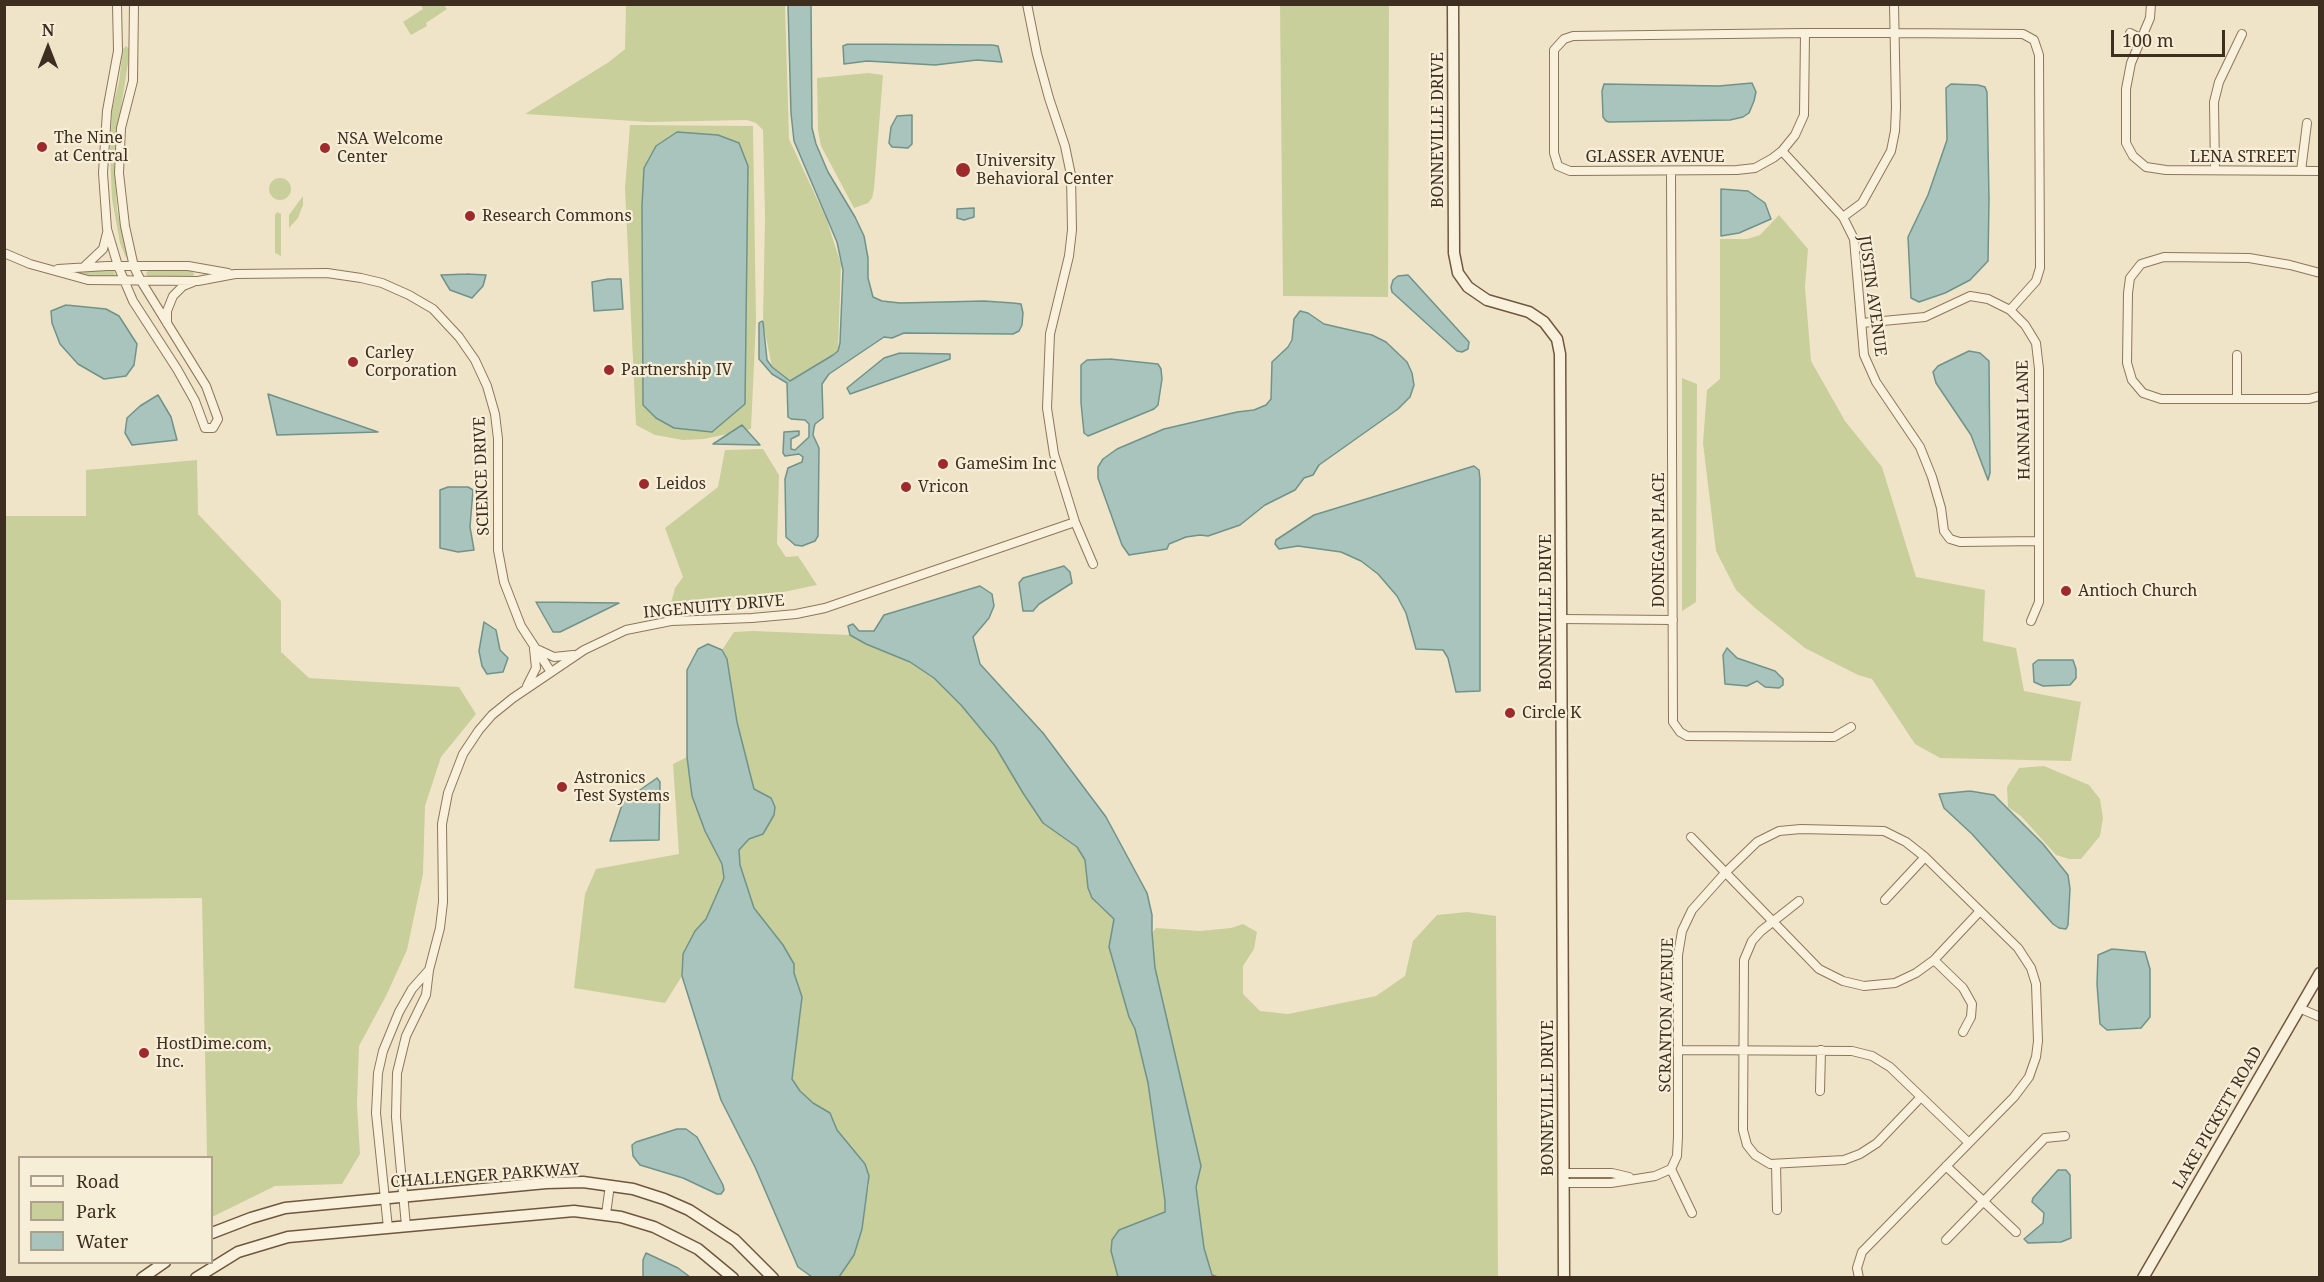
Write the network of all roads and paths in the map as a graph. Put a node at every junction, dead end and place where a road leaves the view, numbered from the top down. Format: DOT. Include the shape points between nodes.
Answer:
graph roads {
  1 [pos="117,4"];
  2 [pos="134,4"];
  3 [pos="1027,4"];
  4 [pos="1453,4"];
  5 [pos="1894,4"];
  6 [pos="2151,4"];
  7 [pos="119,25"];
  8 [pos="135,25"];
  9 [pos="1805,33"];
  10 [pos="1894,33"];
  11 [pos="2130,33"];
  12 [pos="2242,34"];
  13 [pos="2142,39"];
  14 [pos="2307,123"];
  15 [pos="1782,151"];
  16 [pos="2215,170"];
  17 [pos="1671,171"];
  18 [pos="2301,171"];
  19 [pos="2319,171"];
  20 [pos="1843,216"];
  21 [pos="107,229"];
  22 [pos="4,254"];
  23 [pos="118,266"];
  24 [pos="82,267"];
  25 [pos="134,267"];
  26 [pos="52,270"];
  27 [pos="2319,273"];
  28 [pos="235,274"];
  29 [pos="124,280"];
  30 [pos="141,280"];
  31 [pos="198,280"];
  32 [pos="2010,310"];
  33 [pos="1862,323"];
  34 [pos="167,325"];
  35 [pos="2237,355"];
  36 [pos="2319,396"];
  37 [pos="2237,398"];
  38 [pos="1075,522"];
  39 [pos="2038,541"];
  40 [pos="1093,564"];
  41 [pos="1560,619"];
  42 [pos="1673,620"];
  43 [pos="2031,621"];
  44 [pos="533,645"];
  45 [pos="577,654"];
  46 [pos="551,672"];
  47 [pos="525,690"];
  48 [pos="1851,727"];
  49 [pos="1691,837"];
  50 [pos="1925,857"];
  51 [pos="1725,873"];
  52 [pos="1885,900"];
  53 [pos="1799,901"];
  54 [pos="1980,911"];
  55 [pos="1772,920"];
  56 [pos="1934,960"];
  57 [pos="429,970"];
  58 [pos="2319,973"];
  59 [pos="2299,1008"];
  60 [pos="2319,1017"];
  61 [pos="1963,1032"];
  62 [pos="1679,1050"];
  63 [pos="1744,1050"];
  64 [pos="1821,1050"];
  65 [pos="1820,1091"];
  66 [pos="1920,1098"];
  67 [pos="2066,1136"];
  68 [pos="1968,1142"];
  69 [pos="1776,1164"];
  70 [pos="1946,1166"];
  71 [pos="1671,1169"];
  72 [pos="1563,1178"];
  73 [pos="610,1185"];
  74 [pos="404,1197"];
  75 [pos="385,1198"];
  76 [pos="1984,1201"];
  77 [pos="1777,1210"];
  78 [pos="1692,1213"];
  79 [pos="606,1214"];
  80 [pos="406,1226"];
  81 [pos="388,1228"];
  82 [pos="2016,1232"];
  83 [pos="213,1233"];
  84 [pos="1946,1240"];
  85 [pos="163,1264"];
  86 [pos="142,1278"];
  87 [pos="195,1278"];
  88 [pos="733,1278"];
  89 [pos="773,1278"];
  90 [pos="1564,1278"];
  91 [pos="1859,1278"];
  92 [pos="2143,1278"];
  1 -- 7 [label="street"];
  2 -- 8 [label="street"];
  3 -- 38 [label="street" via="1048,98 1071,175 1072,231 1050,334 1047,397 1054,454"];
  4 -- 41 [label="main road, BONNEVILLE DRIVE" via="1454,253 1458,273 1468,287 1487,300 1529,312 1544,322 1557,339 1560,354"];
  5 -- 10 [label="street"];
  6 -- 13 [label="street, LENA STREET"];
  7 -- 8 [label="street"];
  7 -- 21 [label="street" via="107,111"];
  8 -- 25 [label="street" via="133,81 121,128 119,173"];
  9 -- 10 [label="street, GLASSER AVENUE"];
  9 -- 15 [label="street, GLASSER AVENUE" via="1804,115"];
  9 -- 17 [label="street, GLASSER AVENUE" via="1563,39 1554,50 1554,153 1558,166 1570,171"];
  10 -- 20 [label="street" via="1896,107 1891,151 1862,203"];
  10 -- 32 [label="street, GLASSER AVENUE" via="2023,34 2034,40 2039,55 2040,268 2036,281"];
  11 -- 13 [label="street"];
  12 -- 16 [label="street" via="2214,102"];
  13 -- 16 [label="street, LENA STREET" via="2131,63 2126,89 2126,142 2133,156 2146,167"];
  14 -- 18 [label="street"];
  15 -- 17 [label="street, GLASSER AVENUE" via="1755,168"];
  15 -- 20 [label="street, JUSTIN AVENUE"];
  16 -- 18 [label="street, LENA STREET"];
  17 -- 42 [label="street, DONEGAN PLACE"];
  18 -- 19 [label="street, LENA STREET"];
  20 -- 33 [label="street, JUSTIN AVENUE" via="1854,239"];
  21 -- 23 [label="street"];
  21 -- 24 [label="street" via="104,249"];
  22 -- 26 [label="street, SCIENCE DRIVE"];
  23 -- 24 [label="street, SCIENCE DRIVE"];
  23 -- 25 [label="street, SCIENCE DRIVE"];
  23 -- 29 [label="street"];
  24 -- 26 [label="street, SCIENCE DRIVE"];
  25 -- 28 [label="street, SCIENCE DRIVE" via="188,266"];
  25 -- 30 [label="street"];
  26 -- 29 [label="street, SCIENCE DRIVE" via="88,280"];
  27 -- 37 [label="street" via="2239,258 2164,257 2141,264 2130,278 2127,363 2132,380 2143,393 2161,399"];
  28 -- 31 [label="street, SCIENCE DRIVE"];
  28 -- 44 [label="street, SCIENCE DRIVE" via="327,273 382,283 433,309 459,337 475,360 495,414 500,562 513,610"];
  29 -- 30 [label="street, SCIENCE DRIVE"];
  29 -- 34 [label="street" via="191,393 205,428 213,428 218,419 206,386"];
  30 -- 31 [label="street, SCIENCE DRIVE"];
  30 -- 34 [label="street"];
  31 -- 34 [label="street" via="183,286 173,296 167,310"];
  32 -- 33 [label="street, HANNAH LANE" via="1988,298 1970,296 1925,317"];
  32 -- 39 [label="street, HANNAH LANE" via="2036,343"];
  33 -- 39 [label="street, JUSTIN AVENUE" via="1864,355 1876,382 1920,447 1935,488 1944,531 1950,539"];
  35 -- 37 [label="street"];
  36 -- 37 [label="street"];
  38 -- 40 [label="street"];
  38 -- 45 [label="street, INGENUITY DRIVE" via="825,608 796,614 643,625 615,634"];
  39 -- 43 [label="street, HANNAH LANE" via="2039,602"];
  41 -- 42 [label="street"];
  41 -- 72 [label="main road, BONNEVILLE DRIVE"];
  42 -- 48 [label="street, DONEGAN PLACE" via="1673,722 1680,732 1687,736 1834,737"];
  44 -- 45 [label="street" via="551,656"];
  44 -- 46 [label="street, SCIENCE DRIVE"];
  44 -- 47 [label="street" via="536,668"];
  45 -- 46 [label="street, INGENUITY DRIVE"];
  46 -- 47 [label="street, INGENUITY DRIVE"];
  47 -- 57 [label="street, INGENUITY DRIVE" via="479,730 450,784 442,824 442,915"];
  49 -- 51 [label="street"];
  50 -- 51 [label="street, SCRANTON AVENUE" via="1884,831 1779,831 1757,842"];
  50 -- 52 [label="street"];
  50 -- 54 [label="street, SCRANTON AVENUE"];
  51 -- 55 [label="street"];
  51 -- 62 [label="street, SCRANTON AVENUE" via="1692,910 1682,931 1678,955"];
  53 -- 55 [label="street"];
  54 -- 56 [label="street"];
  54 -- 68 [label="street, SCRANTON AVENUE" via="2018,948 2031,968 2038,1003 2038,1041 2029,1077"];
  55 -- 56 [label="street" via="1819,969 1843,981 1864,986 1895,983"];
  55 -- 63 [label="street" via="1752,941 1744,960"];
  56 -- 61 [label="street" via="1963,988 1972,1004 1971,1017"];
  57 -- 74 [label="street, INGENUITY DRIVE" via="426,995 406,1036 396,1081"];
  57 -- 75 [label="street, INGENUITY DRIVE" via="412,988 399,1012 378,1073 376,1113"];
  58 -- 59 [label="main road, LAKE PICKETT ROAD"];
  59 -- 60 [label="street"];
  59 -- 92 [label="main road, LAKE PICKETT ROAD"];
  62 -- 63 [label="street"];
  62 -- 71 [label="street, SCRANTON AVENUE" via="1677,1156"];
  63 -- 64 [label="street"];
  63 -- 69 [label="street" via="1743,1130 1747,1145 1755,1155"];
  64 -- 65 [label="street"];
  64 -- 66 [label="street" via="1872,1056 1890,1067"];
  66 -- 68 [label="street"];
  66 -- 69 [label="street" via="1877,1143 1860,1154 1844,1160"];
  67 -- 76 [label="street" via="2045,1138"];
  68 -- 70 [label="street, SCRANTON AVENUE"];
  69 -- 77 [label="street"];
  70 -- 76 [label="street"];
  70 -- 91 [label="street, SCRANTON AVENUE" via="1862,1252 1857,1268"];
  71 -- 72 [label="street" via="1655,1176 1611,1183"];
  71 -- 78 [label="street"];
  72 -- 90 [label="main road, BONNEVILLE DRIVE"];
  73 -- 74 [label="main road, CHALLENGER PARKWAY" via="560,1182"];
  73 -- 79 [label="street"];
  73 -- 89 [label="main road, CHALLENGER PARKWAY" via="664,1199 700,1216 746,1249"];
  74 -- 75 [label="main road, CHALLENGER PARKWAY"];
  74 -- 80 [label="street, INGENUITY DRIVE"];
  75 -- 81 [label="street, INGENUITY DRIVE"];
  75 -- 83 [label="main road, CHALLENGER PARKWAY" via="285,1208"];
  76 -- 82 [label="street"];
  76 -- 84 [label="street"];
  79 -- 80 [label="main road" via="560,1211"];
  79 -- 88 [label="main road" via="641,1222 674,1236"];
  80 -- 81 [label="main road"];
  81 -- 87 [label="main road" via="288,1237 238,1252"];
  85 -- 86 [label="main road"];
}
